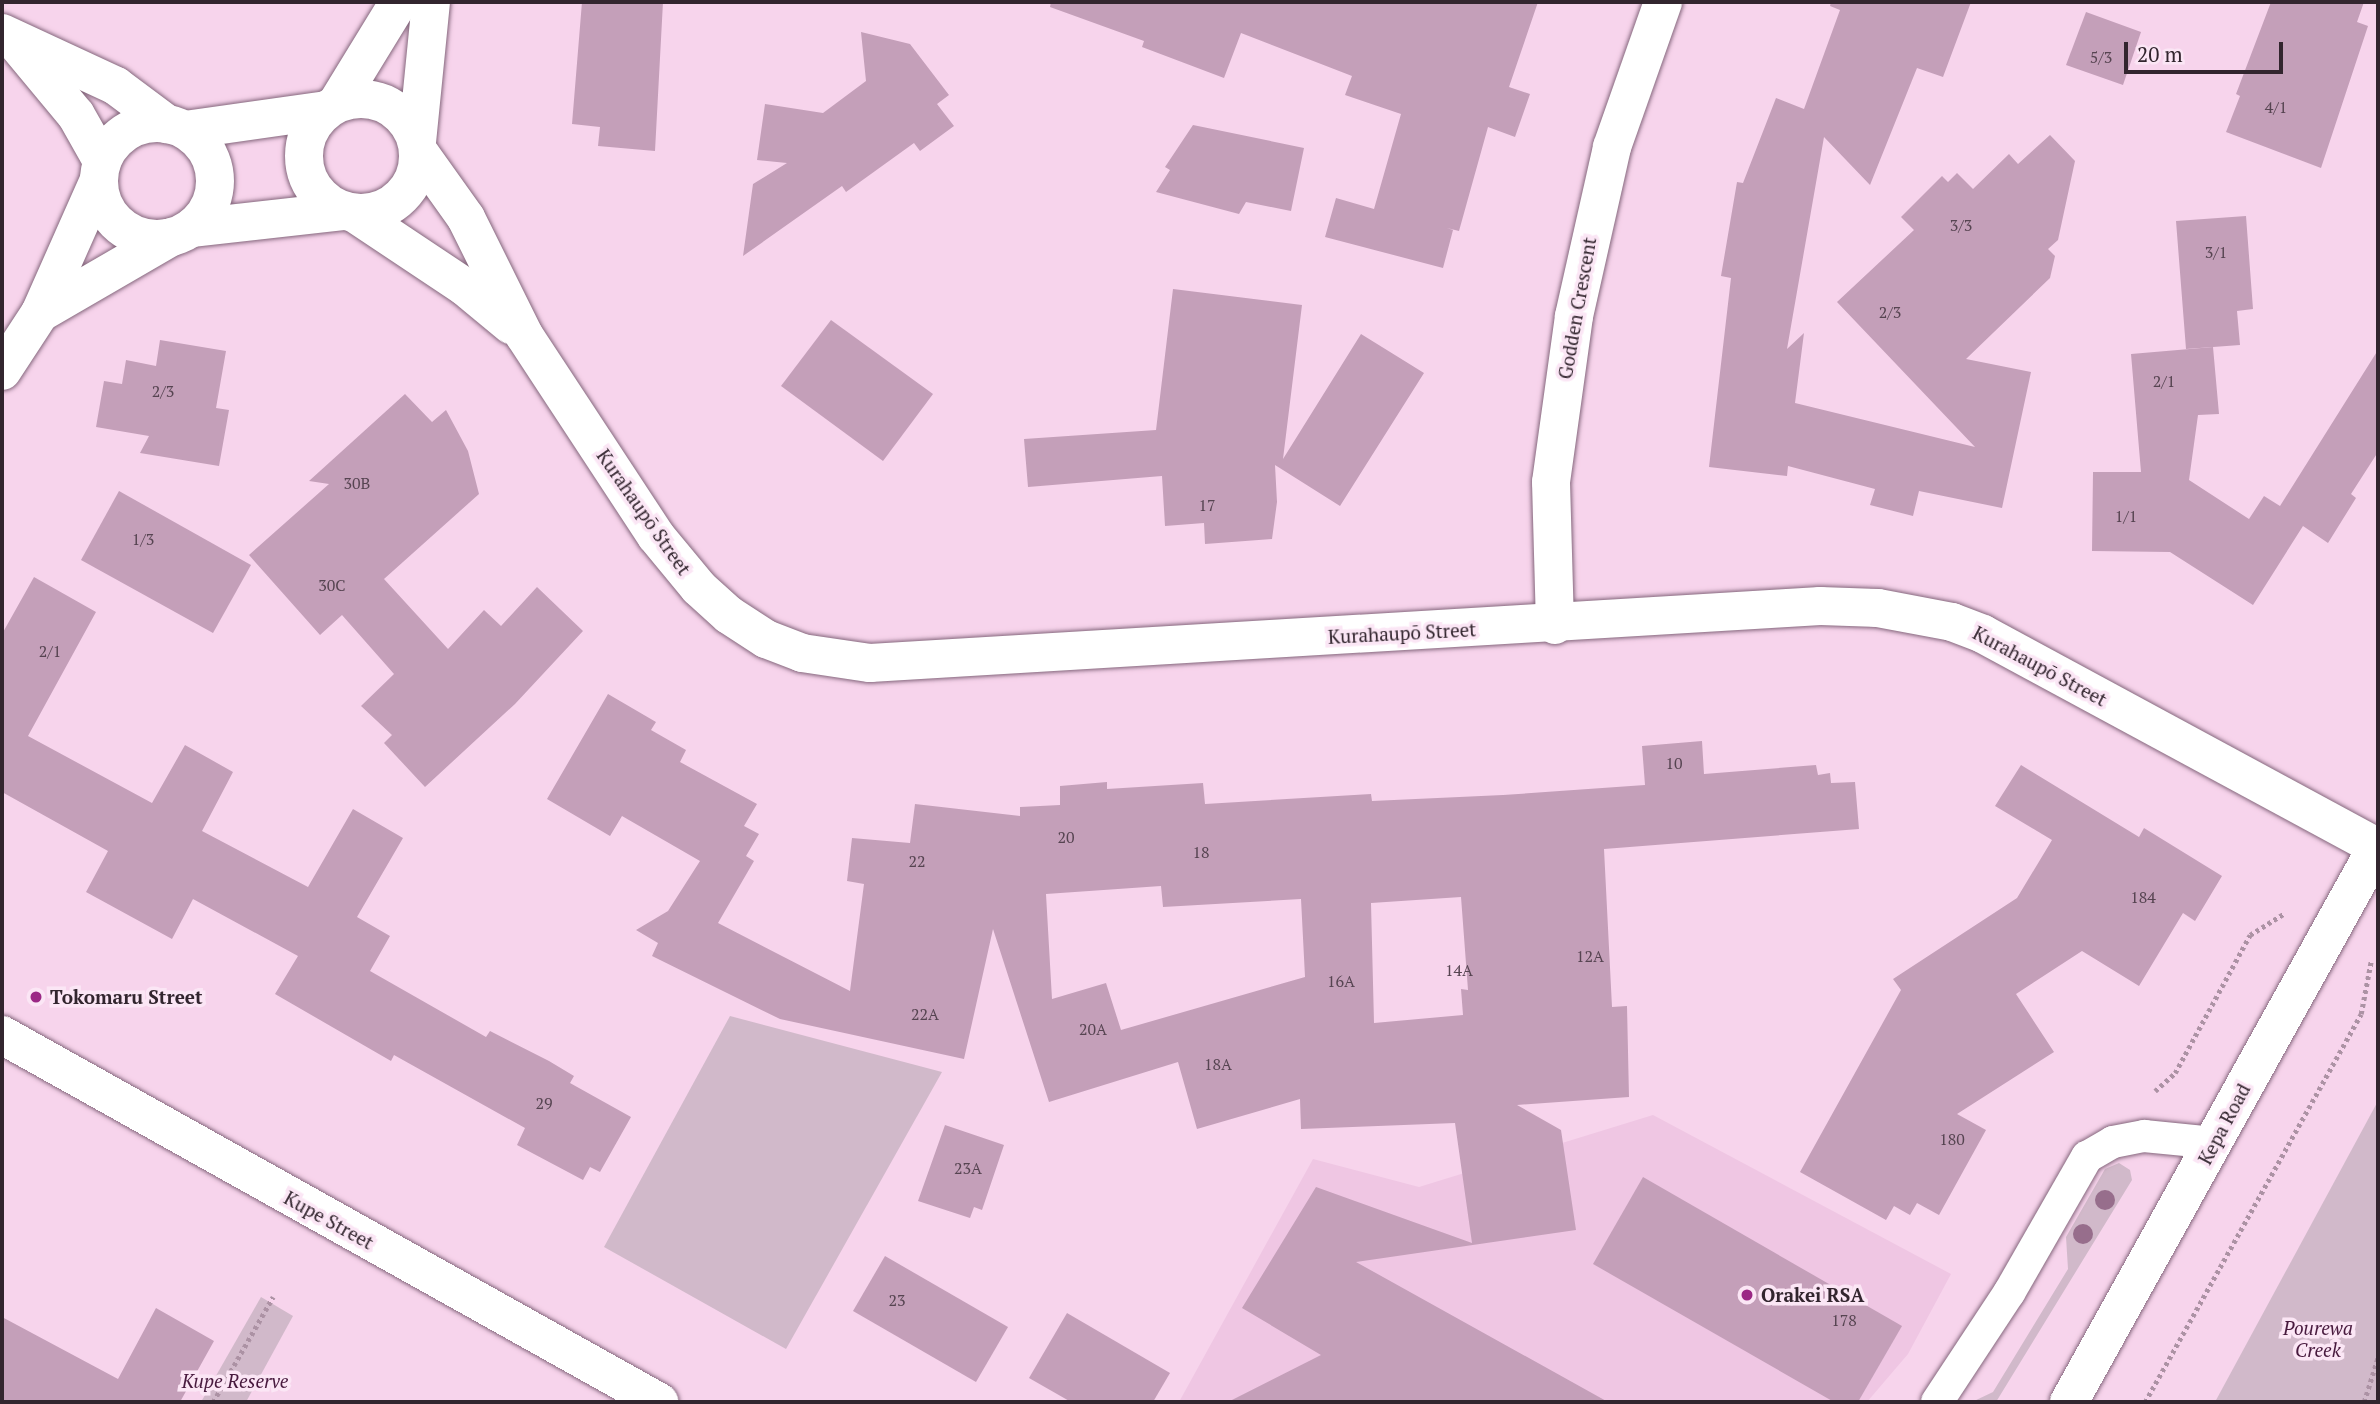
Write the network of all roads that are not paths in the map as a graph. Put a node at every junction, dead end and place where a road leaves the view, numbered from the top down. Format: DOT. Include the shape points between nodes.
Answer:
graph roads {
  1 [pos="399,2"];
  2 [pos="431,2"];
  3 [pos="1663,2"];
  4 [pos="8,36"];
  5 [pos="331,107"];
  6 [pos="176,127"];
  7 [pos="418,147"];
  8 [pos="100,171"];
  9 [pos="349,212"];
  10 [pos="182,232"];
  11 [pos="40,313"];
  12 [pos="524,335"];
  13 [pos="2,371"];
  14 [pos="1555,625"];
  15 [pos="2378,846"];
  16 [pos="2,1035"];
  17 [pos="2214,1143"];
  18 [pos="659,1402"];
  19 [pos="1937,1402"];
  20 [pos="2069,1402"];
  1 -- 5 [label="street"];
  2 -- 7 [label="street"];
  3 -- 14 [label="street, Godden Crescent" via="1612,147 1574,316 1551,482"];
  4 -- 6 [label="street" via="116,86"];
  4 -- 8 [label="street" via="76,116"];
  5 -- 6 [label="street"];
  5 -- 7 [label="street" via="359,98 391,107 407,121"];
  5 -- 9 [label="street" via="307,138 306,172 324,200"];
  6 -- 8 [label="street" via="146,123 127,131"];
  6 -- 10 [label="street" via="204,146 215,177 207,210"];
  7 -- 9 [label="street" via="416,175 405,194 387,208"];
  7 -- 12 [label="street, Kurahaupō Street" via="466,218"];
  8 -- 10 [label="street" via="107,211 121,227 150,239"];
  8 -- 11 [label="street"];
  9 -- 10 [label="street"];
  9 -- 12 [label="street, Kurahaupō Street" via="465,287"];
  10 -- 11 [label="street"];
  11 -- 13 [label="street"];
  12 -- 14 [label="street, Kurahaupō Street" via="656,536 699,588 766,639 802,653 870,663"];
  14 -- 15 [label="street, Kurahaupō Street" via="1820,606 1878,608 1952,622 1983,634"];
  15 -- 17 [label="street, Kepa Road"];
  16 -- 18 [label="street, Kupe Street"];
  17 -- 19 [label="lane" via="2144,1136 2113,1142 2087,1157 2009,1293"];
  17 -- 20 [label="street, Kepa Road"];
}
